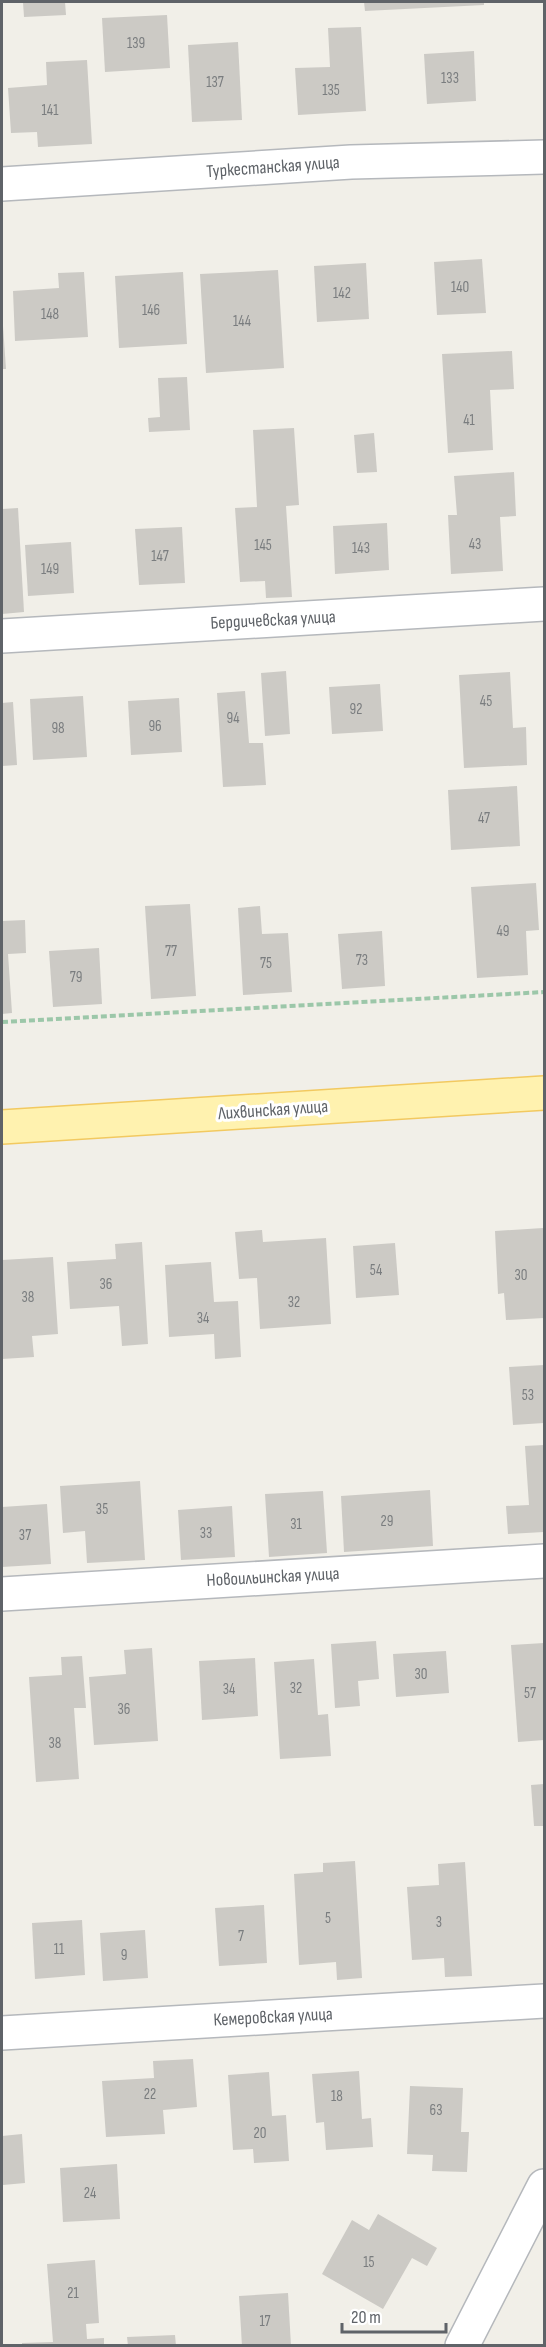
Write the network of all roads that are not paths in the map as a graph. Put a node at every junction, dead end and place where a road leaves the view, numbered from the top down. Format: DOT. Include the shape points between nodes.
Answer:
graph roads {
  1 [pos="544,157"];
  2 [pos="2,184"];
  3 [pos="544,604"];
  4 [pos="2,636"];
  5 [pos="544,1093"];
  6 [pos="2,1127"];
  7 [pos="544,1561"];
  8 [pos="2,1594"];
  9 [pos="544,2001"];
  10 [pos="2,2033"];
  11 [pos="544,2186"];
  12 [pos="462,2346"];
  1 -- 2 [label="street, Туркестанская улица" via="351,162"];
  3 -- 4 [label="street, Бердичевская улица"];
  5 -- 6 [label="main road, Лихвинская улица"];
  7 -- 8 [label="street, Новоильинская улица"];
  9 -- 10 [label="street, Кемеровская улица"];
  11 -- 12 [label="street"];
}
